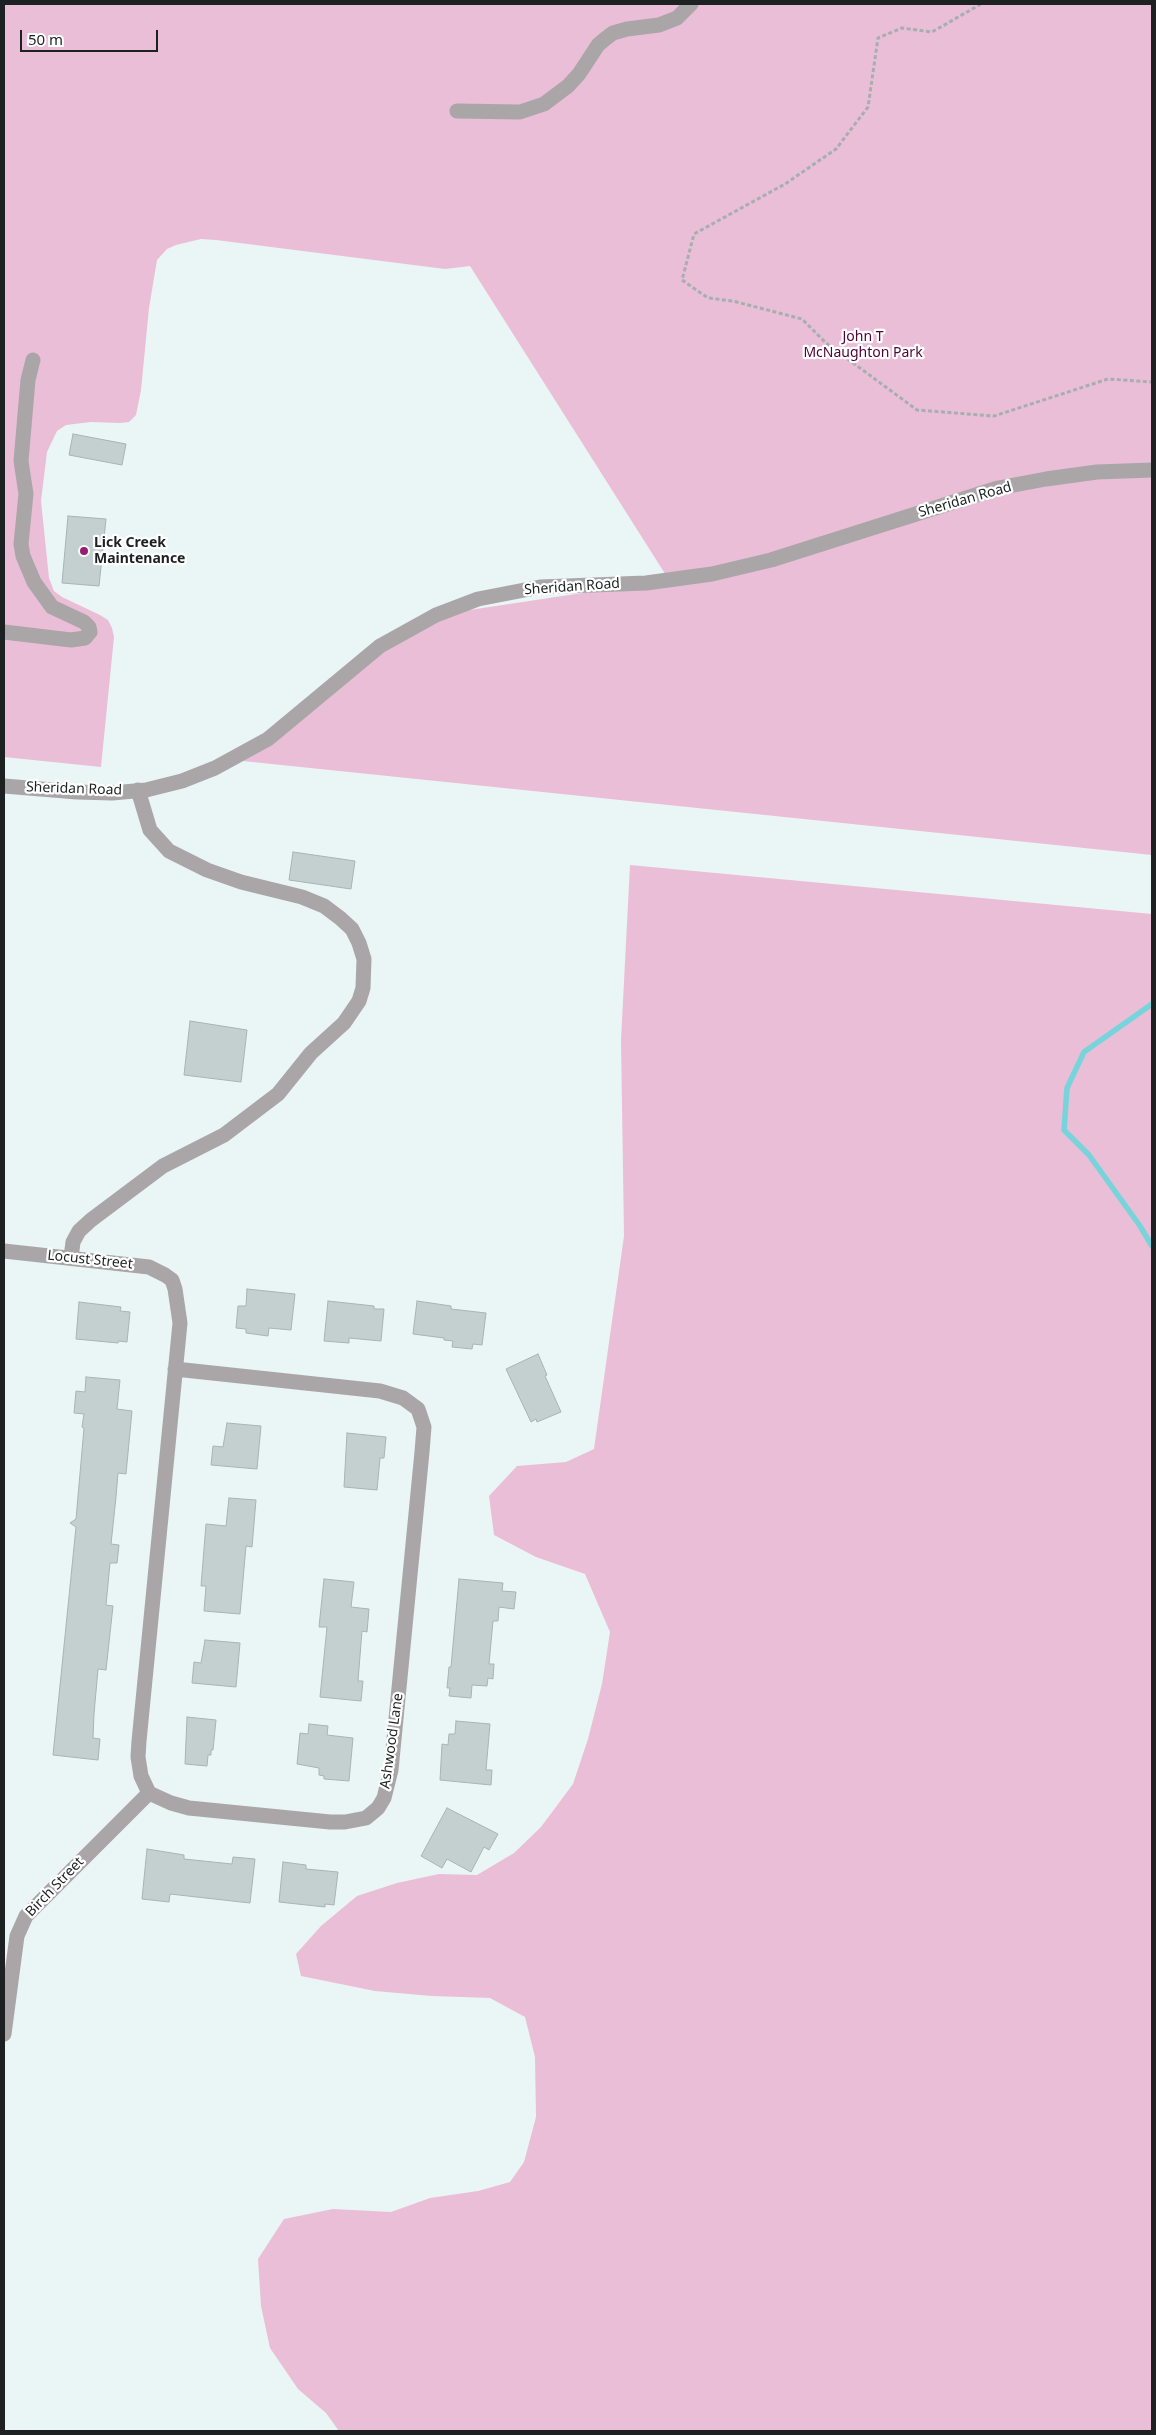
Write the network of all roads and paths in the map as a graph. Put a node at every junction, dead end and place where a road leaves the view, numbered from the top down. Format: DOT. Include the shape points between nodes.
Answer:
graph roads {
  1 [pos="691,4"];
  2 [pos="981,4"];
  3 [pos="457,111"];
  4 [pos="33,360"];
  5 [pos="1152,382"];
  6 [pos="1152,470"];
  7 [pos="4,632"];
  8 [pos="4,786"];
  9 [pos="138,790"];
  10 [pos="4,1251"];
  11 [pos="71,1258"];
  12 [pos="175,1369"];
  13 [pos="149,1793"];
  14 [pos="4,2034"];
  1 -- 3 [label="street" via="677,18 659,25 614,33 605,39 579,74 544,104 520,112"];
  2 -- 5 [label="path" via="932,32 902,28 878,38 868,107 836,149 785,184 694,234 682,280 708,298 733,301 802,319 826,343 917,410 994,416 1108,379"];
  4 -- 7 [label="street" via="28,380 21,461 26,494 21,538 23,556 34,582 52,607 84,622 90,632 85,638 71,640"];
  6 -- 9 [label="street, Sheridan Road" via="1098,472 998,488 771,560 712,574 646,582 540,587 478,599 436,615 380,646 268,739 233,760 182,781"];
  8 -- 9 [label="street, Sheridan Road" via="77,792"];
  9 -- 11 [label="street" via="150,830 169,851 241,882 317,903 340,918 352,929 359,943 364,959 363,988 359,1001 344,1024 311,1054 278,1094 224,1135 163,1166 91,1220 73,1242"];
  10 -- 11 [label="street, Locust Street"];
  11 -- 12 [label="street, Locust Street" via="149,1267 172,1280 180,1312"];
  12 -- 13 [label="street" via="139,1741 139,1769"];
  12 -- 13 [label="street, Ashwood Lane" via="394,1394 418,1409 424,1427 391,1770 378,1808 356,1821 330,1822 189,1808"];
  13 -- 14 [label="street, Birch Street" via="26,1916 17,1936"];
}
